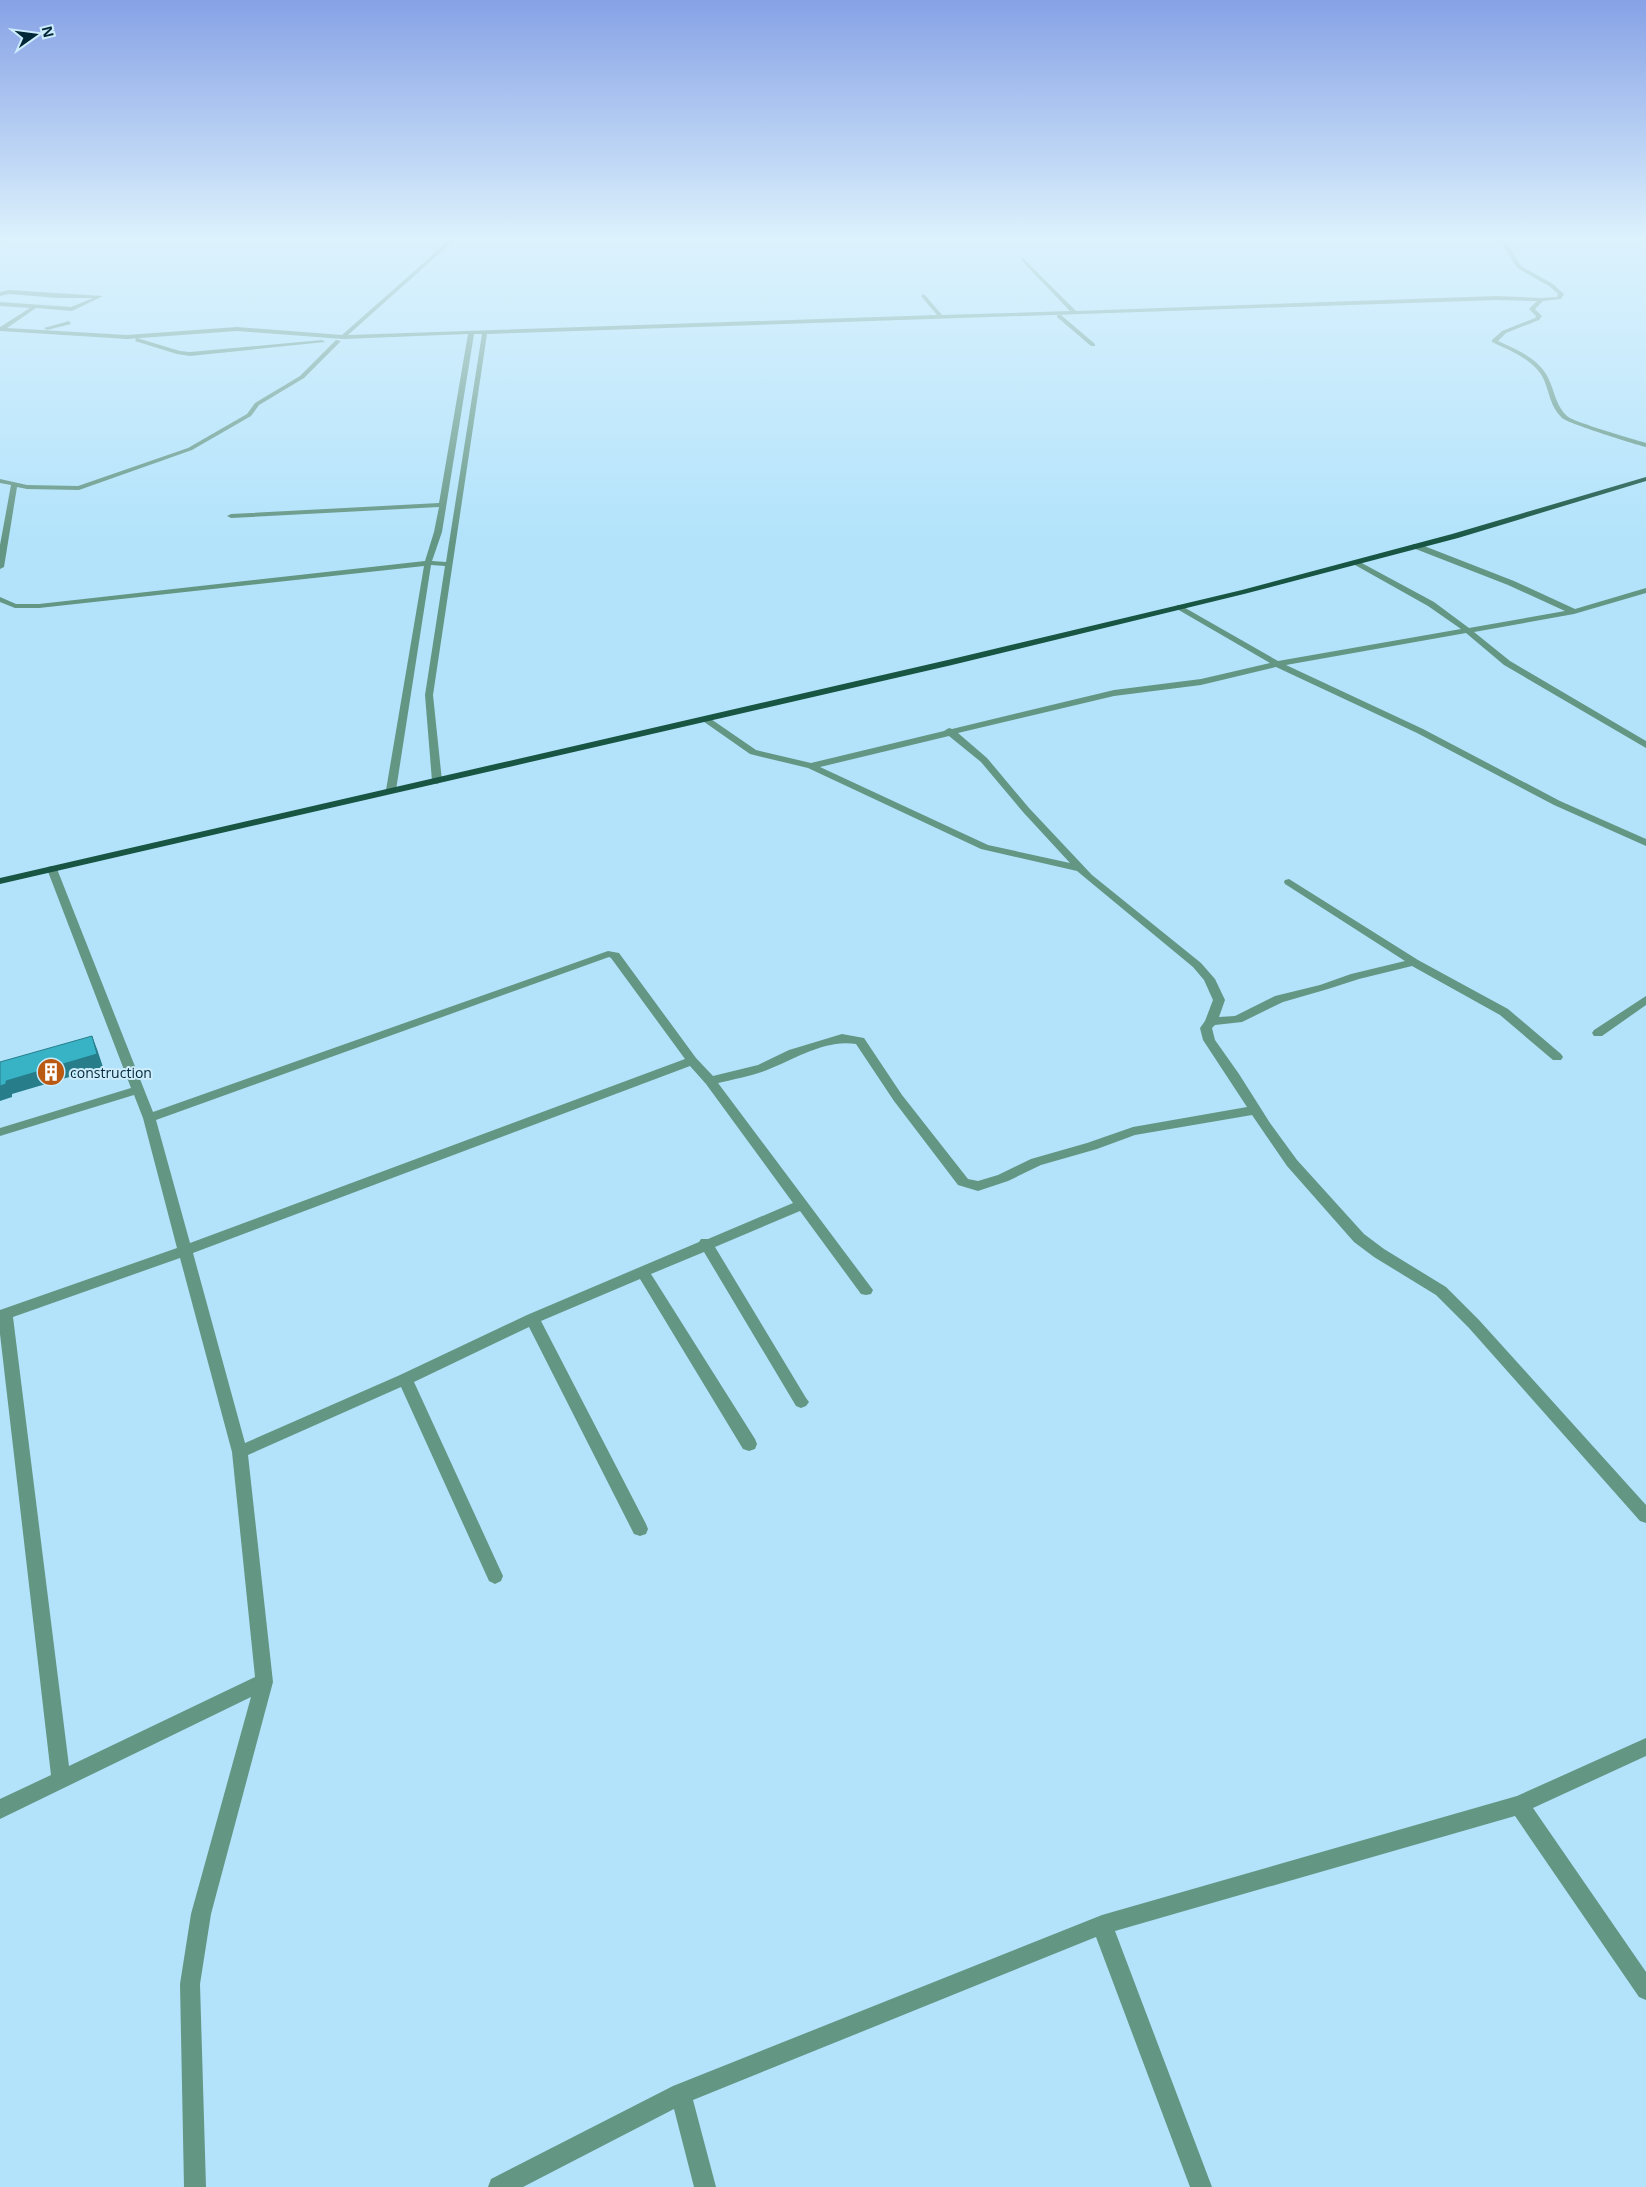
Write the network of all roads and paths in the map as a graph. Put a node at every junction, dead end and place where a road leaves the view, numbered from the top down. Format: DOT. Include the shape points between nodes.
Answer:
graph roads {
  1 [pos="130,338"];
  2 [pos="331,338"];
  3 [pos="365,338"];
  4 [pos="470,338"];
  5 [pos="484,338"];
  6 [pos="1085,338"];
  7 [pos="1497,338"];
  8 [pos="341,339"];
  9 [pos="1093,345"];
  10 [pos="1646,445"];
  11 [pos="1646,479"];
  12 [pos="0,481"];
  13 [pos="14,485"];
  14 [pos="443,505"];
  15 [pos="231,516"];
  16 [pos="1416,546"];
  17 [pos="1358,562"];
  18 [pos="428,563"];
  19 [pos="449,564"];
  20 [pos="0,567"];
  21 [pos="1646,590"];
  22 [pos="0,598"];
  23 [pos="1180,607"];
  24 [pos="1574,612"];
  25 [pos="1469,632"];
  26 [pos="1277,664"];
  27 [pos="705,719"];
  28 [pos="949,731"];
  29 [pos="1646,745"];
  30 [pos="811,766"];
  31 [pos="437,780"];
  32 [pos="391,790"];
  33 [pos="1646,843"];
  34 [pos="52,869"];
  35 [pos="1081,869"];
  36 [pos="0,881"];
  37 [pos="1289,882"];
  38 [pos="1414,962"];
  39 [pos="1646,1000"];
  40 [pos="1211,1022"];
  41 [pos="1598,1032"];
  42 [pos="1557,1057"];
  43 [pos="692,1061"];
  44 [pos="710,1081"];
  45 [pos="138,1090"];
  46 [pos="1256,1110"];
  47 [pos="149,1118"];
  48 [pos="0,1132"];
  49 [pos="803,1204"];
  50 [pos="706,1243"];
  51 [pos="184,1251"];
  52 [pos="642,1271"];
  53 [pos="866,1290"];
  54 [pos="3,1315"];
  55 [pos="532,1319"];
  56 [pos="405,1379"];
  57 [pos="801,1402"];
  58 [pos="749,1444"];
  59 [pos="240,1452"];
  60 [pos="1646,1516"];
  61 [pos="640,1529"];
  62 [pos="496,1576"];
  63 [pos="264,1682"];
  64 [pos="1646,1747"];
  65 [pos="61,1779"];
  66 [pos="1519,1805"];
  67 [pos="0,1809"];
  68 [pos="1102,1925"];
  69 [pos="1646,1990"];
  70 [pos="681,2094"];
  71 [pos="195,2187"];
  72 [pos="499,2187"];
  73 [pos="705,2187"];
  74 [pos="1201,2187"];
  1 -- 8 [label="street" via="190,354"];
  2 -- 8 [label="street"];
  3 -- 8 [label="street"];
  4 -- 14 [label="street"];
  5 -- 19 [label="street"];
  6 -- 9 [label="street"];
  7 -- 10 [label="street" via="1494,341 1536,364 1547,380 1552,400 1566,418"];
  8 -- 13 [label="street" via="302,377 257,404 249,415 190,449 84,487 45,489"];
  11 -- 16 [label="main road"];
  12 -- 13 [label="street"];
  13 -- 20 [label="street"];
  14 -- 15 [label="street"];
  14 -- 18 [label="street"];
  16 -- 17 [label="main road"];
  16 -- 24 [label="street"];
  17 -- 23 [label="main road"];
  17 -- 25 [label="street" via="1431,604"];
  18 -- 19 [label="street"];
  18 -- 22 [label="street" via="39,606 15,606"];
  18 -- 32 [label="street"];
  19 -- 31 [label="street" via="429,695"];
  21 -- 24 [label="street"];
  23 -- 26 [label="street"];
  23 -- 27 [label="main road"];
  24 -- 25 [label="street"];
  25 -- 26 [label="street"];
  25 -- 29 [label="street" via="1506,663"];
  26 -- 28 [label="street" via="1201,682 1114,693"];
  26 -- 33 [label="street" via="1420,731 1557,803"];
  27 -- 30 [label="street" via="754,752"];
  27 -- 31 [label="main road"];
  28 -- 30 [label="street"];
  28 -- 35 [label="street" via="984,760"];
  30 -- 35 [label="street" via="985,848"];
  31 -- 32 [label="main road"];
  32 -- 34 [label="main road"];
  34 -- 36 [label="main road"];
  34 -- 45 [label="street"];
  35 -- 40 [label="street" via="1198,965 1219,1000"];
  37 -- 38 [label="street"];
  38 -- 40 [label="street" via="1279,999 1238,1019"];
  38 -- 42 [label="street" via="1504,1012"];
  39 -- 41 [label="street"];
  40 -- 46 [label="street" via="1206,1028 1209,1040"];
  43 -- 44 [label="street"];
  43 -- 47 [label="street" via="619,959 608,954"];
  43 -- 51 [label="street"];
  44 -- 46 [label="street" via="762,1068 793,1053 842,1038 860,1042 962,1182 978,1186 1036,1162 1133,1131"];
  44 -- 49 [label="street"];
  45 -- 47 [label="street"];
  45 -- 48 [label="street"];
  46 -- 60 [label="street" via="1292,1163 1359,1238 1447,1297"];
  47 -- 51 [label="street"];
  49 -- 50 [label="street"];
  49 -- 53 [label="street"];
  50 -- 52 [label="street"];
  50 -- 57 [label="street"];
  51 -- 54 [label="street"];
  51 -- 59 [label="street"];
  52 -- 55 [label="street"];
  52 -- 58 [label="street"];
  54 -- 65 [label="street"];
  55 -- 56 [label="street"];
  55 -- 61 [label="street"];
  56 -- 59 [label="street"];
  56 -- 62 [label="street"];
  59 -- 63 [label="street"];
  63 -- 65 [label="street"];
  63 -- 71 [label="street" via="201,1914 190,1984"];
  64 -- 66 [label="street"];
  65 -- 67 [label="street"];
  66 -- 68 [label="street"];
  66 -- 69 [label="street"];
  68 -- 70 [label="street"];
  68 -- 74 [label="street"];
  70 -- 72 [label="street"];
  70 -- 73 [label="street"];
}
